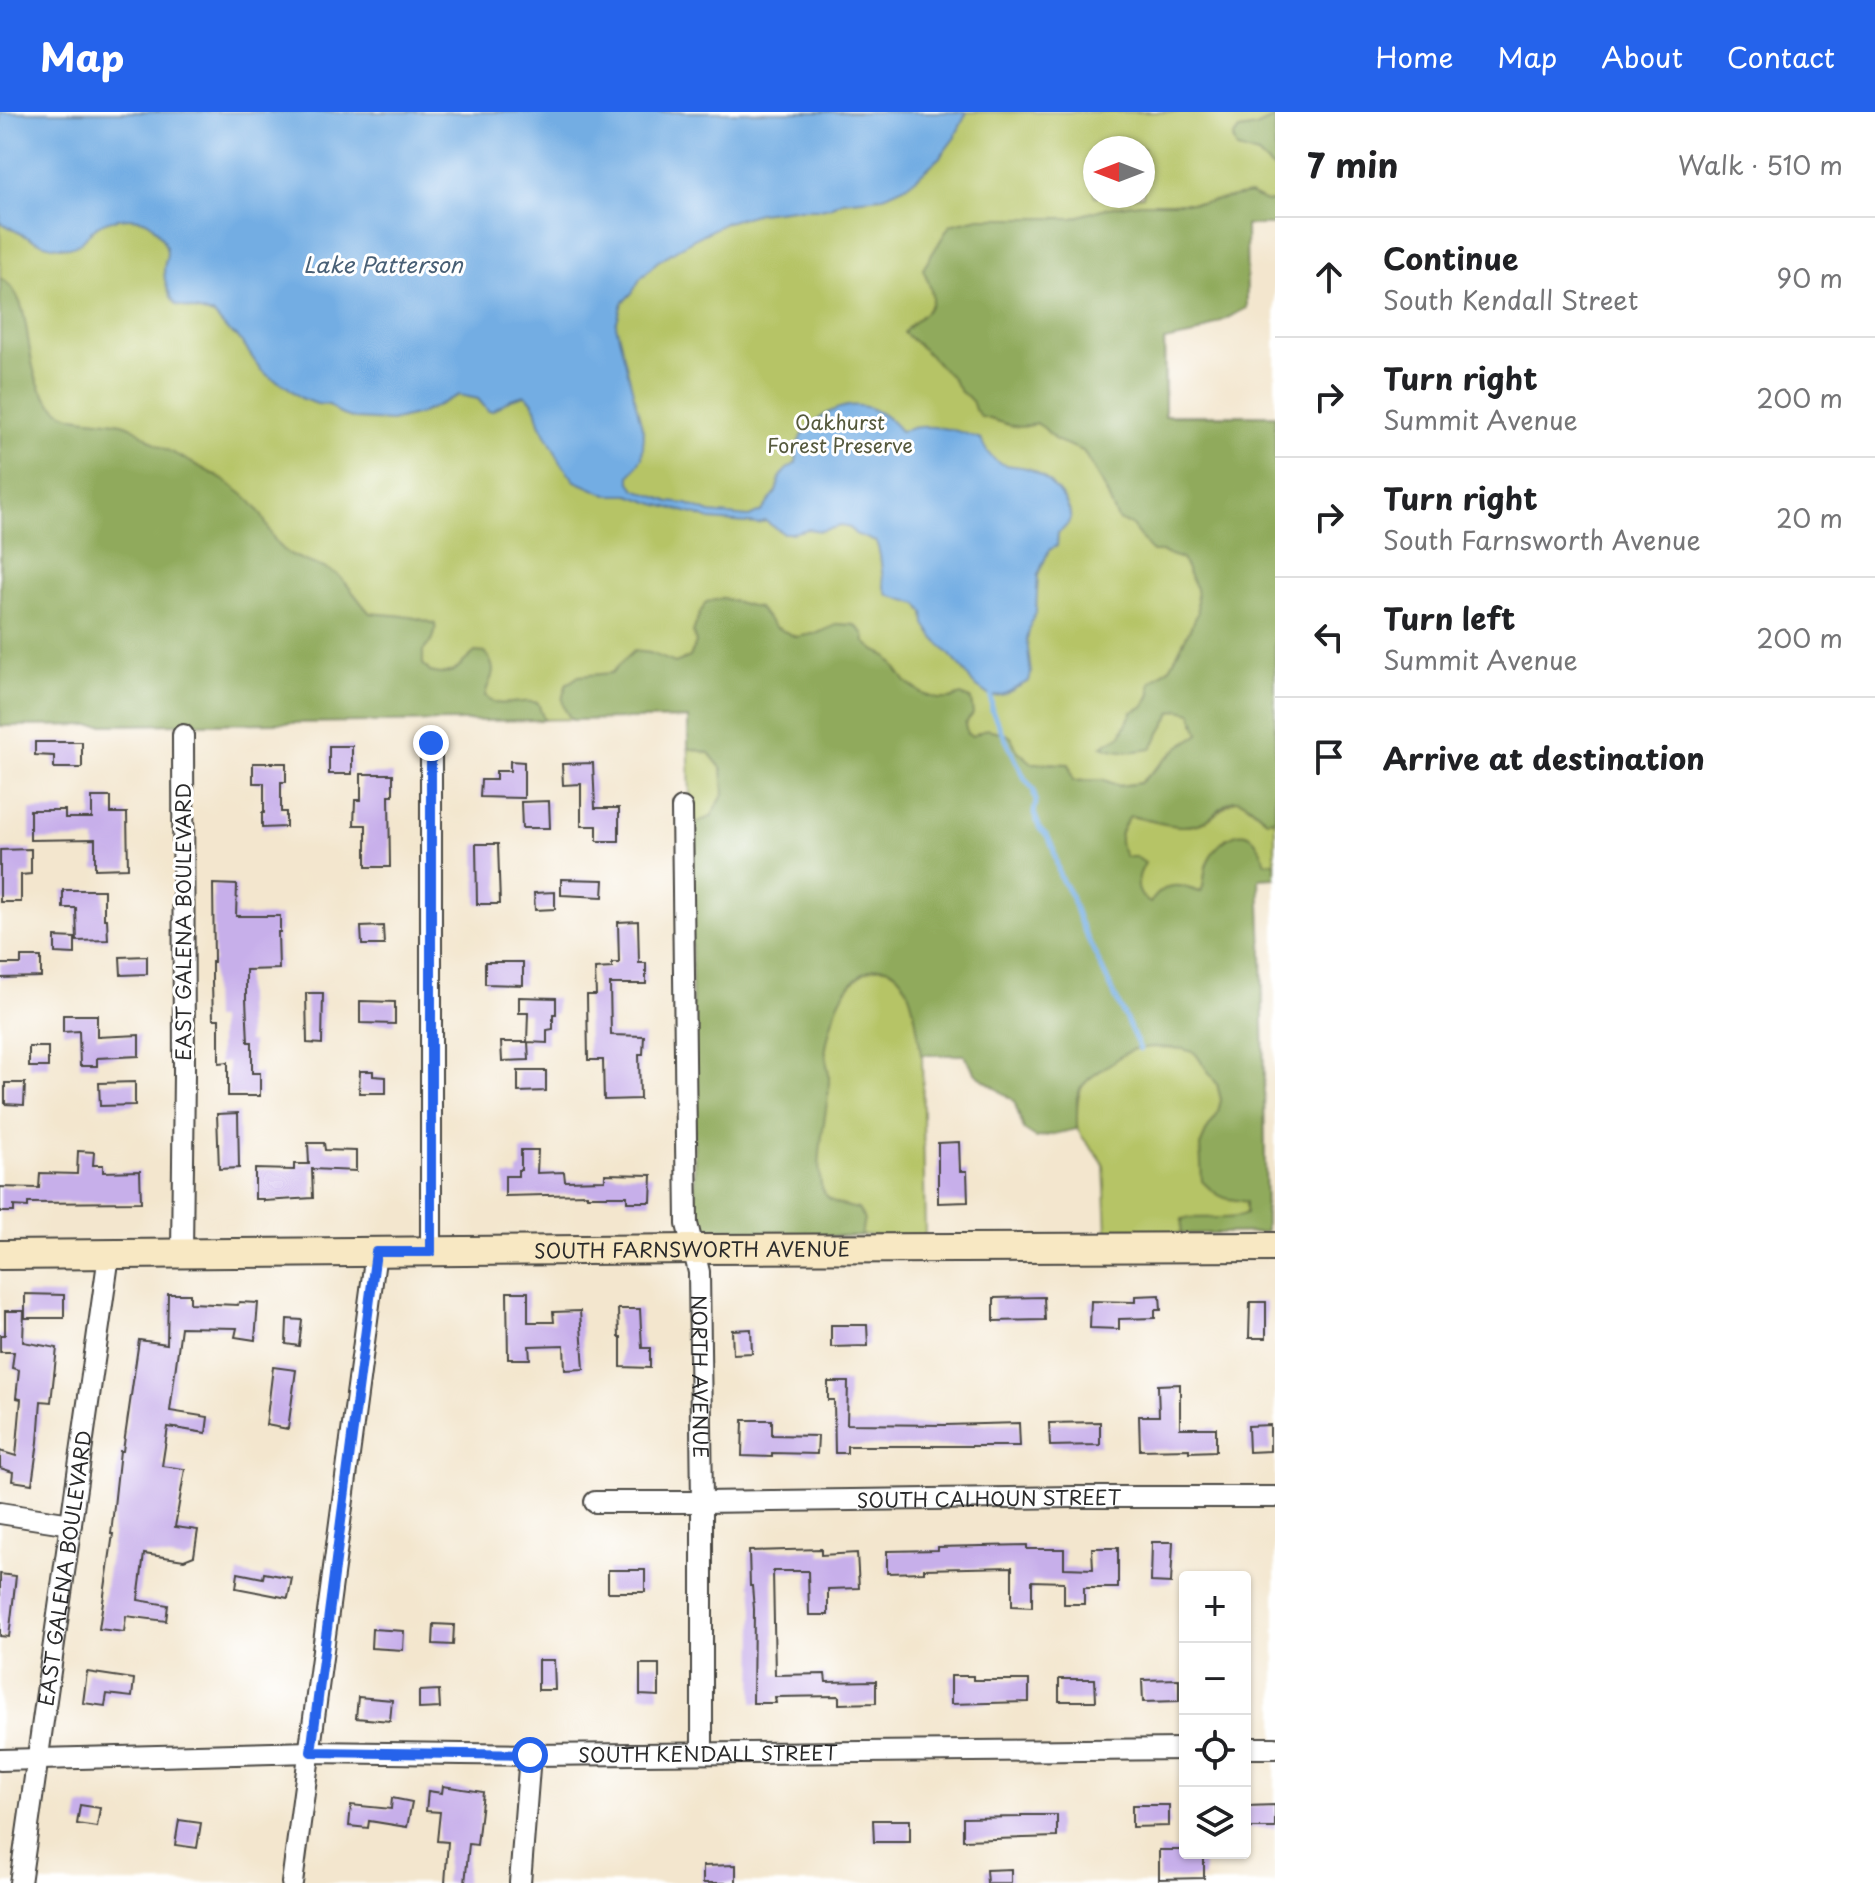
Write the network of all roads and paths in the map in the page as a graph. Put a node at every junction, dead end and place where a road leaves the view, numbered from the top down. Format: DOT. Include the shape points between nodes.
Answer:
graph roads {
  1 [pos="183,735"];
  2 [pos="431,743"];
  3 [pos="682,808"];
  4 [pos="1275,1247"];
  5 [pos="694,1249"];
  6 [pos="182,1252"];
  7 [pos="376,1252"];
  8 [pos="431,1252"];
  9 [pos="0,1255"];
  10 [pos="109,1255"];
  11 [pos="1275,1497"];
  12 [pos="595,1502"];
  13 [pos="702,1502"];
  14 [pos="0,1513"];
  15 [pos="71,1524"];
  16 [pos="1251,1748"];
  17 [pos="1275,1748"];
  18 [pos="1179,1749"];
  19 [pos="311,1752"];
  20 [pos="702,1753"];
  21 [pos="530,1755"];
  22 [pos="0,1760"];
  23 [pos="37,1760"];
  24 [pos="20,1883"];
  25 [pos="292,1883"];
  26 [pos="520,1883"];
  1 -- 6 [label="street, EAST GALENA BOULEVARD"];
  2 -- 8 [label="street"];
  3 -- 5 [label="street, NORTH AVENUE" via="687,1224"];
  4 -- 5 [label="street, SOUTH FARNSWORTH AVENUE"];
  5 -- 8 [label="street, SOUTH FARNSWORTH AVENUE"];
  5 -- 13 [label="street, NORTH AVENUE" via="699,1272"];
  6 -- 7 [label="street, SOUTH FARNSWORTH AVENUE"];
  6 -- 10 [label="street, SOUTH FARNSWORTH AVENUE"];
  7 -- 8 [label="street, SOUTH FARNSWORTH AVENUE"];
  7 -- 19 [label="street"];
  9 -- 10 [label="street, SOUTH FARNSWORTH AVENUE"];
  10 -- 15 [label="street, EAST GALENA BOULEVARD"];
  11 -- 13 [label="street, SOUTH CALHOUN STREET"];
  12 -- 13 [label="street, SOUTH CALHOUN STREET"];
  13 -- 20 [label="street, NORTH AVENUE"];
  14 -- 15 [label="street"];
  15 -- 23 [label="street, EAST GALENA BOULEVARD"];
  16 -- 17 [label="street"];
  18 -- 20 [label="street, SOUTH KENDALL STREET"];
  19 -- 21 [label="street, SOUTH KENDALL STREET"];
  19 -- 23 [label="street, SOUTH KENDALL STREET"];
  19 -- 25 [label="street"];
  20 -- 21 [label="street, SOUTH KENDALL STREET"];
  21 -- 26 [label="street"];
  22 -- 23 [label="street, SOUTH KENDALL STREET"];
  23 -- 24 [label="street, EAST GALENA BOULEVARD"];
}
